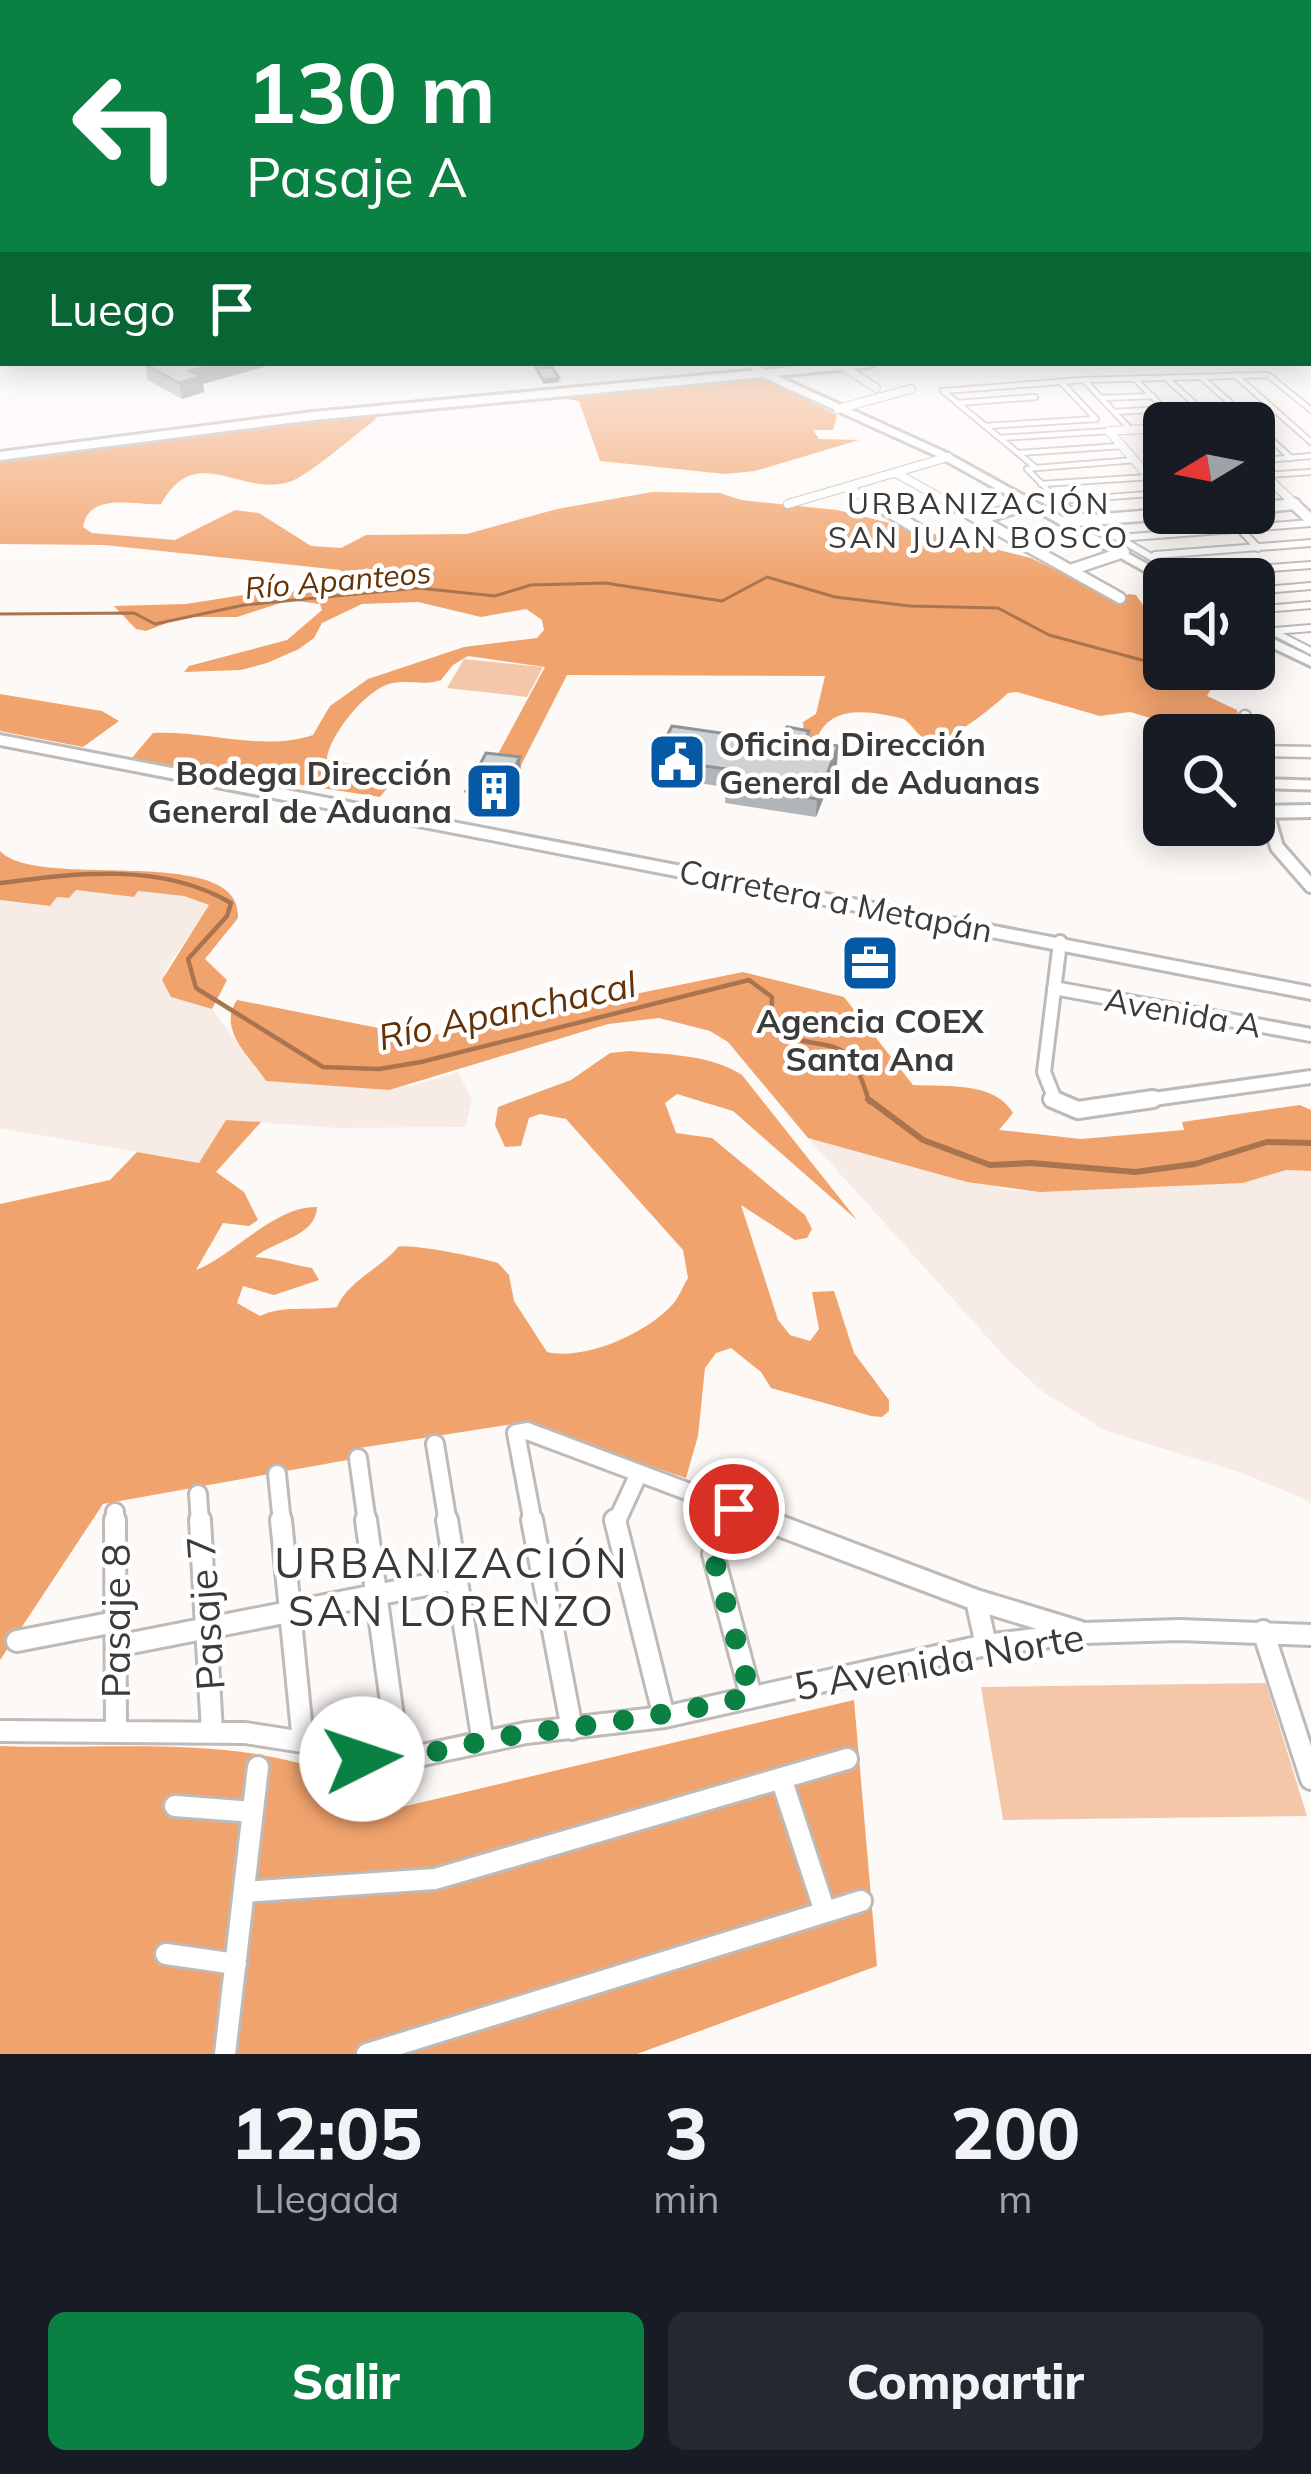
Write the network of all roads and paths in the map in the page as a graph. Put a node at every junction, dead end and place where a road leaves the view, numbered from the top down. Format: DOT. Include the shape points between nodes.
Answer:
graph roads {
  1 [pos="517,394"];
  2 [pos="808,394"];
  3 [pos="891,394"];
  4 [pos="947,394"];
  5 [pos="1031,394"];
  6 [pos="1072,394"];
  7 [pos="1097,394"];
  8 [pos="1151,394"];
  9 [pos="1256,394"];
  10 [pos="1153,396"];
  11 [pos="1035,398"];
  12 [pos="1101,398"];
  13 [pos="1004,400"];
  14 [pos="1159,402"];
  15 [pos="958,403"];
  16 [pos="838,409"];
  17 [pos="1143,410"];
  18 [pos="1114,412"];
  19 [pos="1096,419"];
  20 [pos="1053,421"];
  21 [pos="1024,423"];
  22 [pos="985,426"];
  23 [pos="1143,429"];
  24 [pos="1131,430"];
  25 [pos="1108,431"];
  26 [pos="1000,438"];
  27 [pos="1311,442"];
  28 [pos="1275,443"];
  29 [pos="1121,446"];
  30 [pos="1018,453"];
  31 [pos="0,456"];
  32 [pos="1311,456"];
  33 [pos="948,457"];
  34 [pos="1292,458"];
  35 [pos="1135,460"];
  36 [pos="1275,460"];
  37 [pos="1036,468"];
  38 [pos="1143,469"];
  39 [pos="896,472"];
  40 [pos="1310,473"];
  41 [pos="1275,475"];
  42 [pos="1143,477"];
  43 [pos="1040,484"];
  44 [pos="1275,485"];
  45 [pos="847,487"];
  46 [pos="1143,495"];
  47 [pos="1055,501"];
  48 [pos="1032,503"];
  49 [pos="788,504"];
  50 [pos="1295,504"];
  51 [pos="1275,506"];
  52 [pos="1143,516"];
  53 [pos="980,519"];
  54 [pos="1085,521"];
  55 [pos="1311,521"];
  56 [pos="1065,522"];
  57 [pos="1275,525"];
  58 [pos="921,531"];
  59 [pos="1173,534"];
  60 [pos="1245,534"];
  61 [pos="1119,538"];
  62 [pos="1297,544"];
  63 [pos="1311,544"];
  64 [pos="1258,548"];
  65 [pos="1124,552"];
  66 [pos="1151,556"];
  67 [pos="1154,558"];
  68 [pos="1311,561"];
  69 [pos="1143,564"];
  70 [pos="1275,566"];
  71 [pos="1070,570"];
  72 [pos="1311,586"];
  73 [pos="1275,589"];
  74 [pos="1120,598"];
  75 [pos="1311,605"];
  76 [pos="1275,608"];
  77 [pos="1311,628"];
  78 [pos="1275,632"];
  79 [pos="1275,638"];
  80 [pos="1275,641"];
  81 [pos="1311,651"];
  82 [pos="1311,662"];
  83 [pos="0,740"];
  84 [pos="1275,751"];
  85 [pos="1311,752"];
  86 [pos="1276,784"];
  87 [pos="1311,785"];
  88 [pos="1311,812"];
  89 [pos="1275,818"];
  90 [pos="1275,840"];
  91 [pos="1311,886"];
  92 [pos="1060,942"];
  93 [pos="1054,988"];
  94 [pos="1311,993"];
  95 [pos="1311,1035"];
  96 [pos="1311,1077"];
  97 [pos="435,1444"];
  98 [pos="358,1458"];
  99 [pos="639,1473"];
  100 [pos="277,1474"];
  101 [pos="198,1494"];
  102 [pos="734,1509"];
  103 [pos="115,1513"];
  104 [pos="457,1579"];
  105 [pos="375,1595"];
  106 [pos="976,1600"];
  107 [pos="290,1612"];
  108 [pos="115,1622"];
  109 [pos="206,1628"];
  110 [pos="1263,1631"];
  111 [pos="1082,1633"];
  112 [pos="1311,1635"];
  113 [pos="17,1641"];
  114 [pos="986,1645"];
  115 [pos="116,1646"];
  116 [pos="751,1696"];
  117 [pos="664,1717"];
  118 [pos="572,1729"];
  119 [pos="116,1730"];
  120 [pos="0,1731"];
  121 [pos="212,1732"];
  122 [pos="303,1742"];
  123 [pos="483,1742"];
  124 [pos="847,1759"];
  125 [pos="399,1760"];
  126 [pos="258,1767"];
  127 [pos="781,1778"];
  128 [pos="1311,1779"];
  129 [pos="175,1806"];
  130 [pos="253,1812"];
  131 [pos="244,1892"];
  132 [pos="861,1901"];
  133 [pos="825,1912"];
  134 [pos="166,1954"];
  135 [pos="236,1964"];
  136 [pos="225,2054"];
  137 [pos="367,2054"];
  1 -- 31 [label="main road"];
  2 -- 16 [label="main road"];
  3 -- 16 [label="street"];
  4 -- 15 [label="street"];
  5 -- 11 [label="street"];
  6 -- 19 [label="street"];
  7 -- 12 [label="street"];
  8 -- 10 [label="street"];
  9 -- 27 [label="street"];
  10 -- 12 [label="street"];
  10 -- 14 [label="street"];
  11 -- 13 [label="street"];
  11 -- 20 [label="street"];
  12 -- 18 [label="street"];
  13 -- 15 [label="street"];
  13 -- 21 [label="street"];
  15 -- 22 [label="street"];
  16 -- 33 [label="main road"];
  17 -- 18 [label="street"];
  18 -- 24 [label="street"];
  19 -- 20 [label="street"];
  19 -- 25 [label="street"];
  20 -- 21 [label="street"];
  21 -- 22 [label="street"];
  22 -- 26 [label="street"];
  23 -- 24 [label="street"];
  24 -- 25 [label="street"];
  25 -- 26 [label="street"];
  25 -- 29 [label="street"];
  26 -- 30 [label="street"];
  28 -- 34 [label="street"];
  29 -- 30 [label="street"];
  29 -- 35 [label="street"];
  30 -- 37 [label="street"];
  32 -- 34 [label="street"];
  33 -- 39 [label="street"];
  33 -- 48 [label="main road"];
  34 -- 36 [label="street"];
  35 -- 37 [label="street"];
  35 -- 38 [label="street"];
  37 -- 43 [label="street" via="1028,469"];
  39 -- 45 [label="street"];
  39 -- 53 [label="street"];
  40 -- 41 [label="street"];
  42 -- 43 [label="street"];
  43 -- 47 [label="street"];
  44 -- 50 [label="street"];
  45 -- 49 [label="street"];
  45 -- 58 [label="street"];
  46 -- 47 [label="street"];
  47 -- 54 [label="street"];
  48 -- 53 [label="street"];
  48 -- 56 [label="main road"];
  50 -- 51 [label="street"];
  50 -- 55 [label="street"];
  52 -- 54 [label="street"];
  53 -- 71 [label="street"];
  54 -- 56 [label="street"];
  54 -- 61 [label="street"];
  55 -- 57 [label="street"];
  56 -- 65 [label="main road"];
  59 -- 61 [label="street"];
  60 -- 64 [label="street"];
  61 -- 66 [label="street"];
  62 -- 63 [label="street"];
  62 -- 64 [label="street"];
  62 -- 68 [label="street"];
  64 -- 66 [label="street"];
  65 -- 69 [label="main road"];
  65 -- 71 [label="street"];
  66 -- 67 [label="street"];
  68 -- 70 [label="street"];
  71 -- 74 [label="street"];
  72 -- 73 [label="street"];
  75 -- 76 [label="street"];
  77 -- 78 [label="street"];
  79 -- 81 [label="street"];
  80 -- 82 [label="main road"];
  83 -- 92 [label="main road, Carretera a Metapán"];
  84 -- 85 [label="street"];
  86 -- 87 [label="street"];
  88 -- 89 [label="street"];
  90 -- 91 [label="street" via="1285,863"];
  92 -- 93 [label="street"];
  92 -- 94 [label="main road, Carretera a Metapán"];
  93 -- 95 [label="street, Avenida A"];
  93 -- 96 [label="street" via="1044,1084 1066,1108"];
  97 -- 104 [label="street"];
  98 -- 105 [label="street"];
  99 -- 102 [label="street"];
  99 -- 117 [label="street" via="615,1520"];
  99 -- 118 [label="street" via="516,1432"];
  100 -- 107 [label="street"];
  101 -- 109 [label="street, Pasaje 7"];
  102 -- 106 [label="street"];
  102 -- 116 [label="street" via="713,1555"];
  103 -- 108 [label="street, Pasaje 8"];
  104 -- 105 [label="street"];
  104 -- 123 [label="street"];
  105 -- 107 [label="street"];
  105 -- 125 [label="street"];
  106 -- 111 [label="street"];
  106 -- 114 [label="street"];
  107 -- 109 [label="street"];
  107 -- 122 [label="street"];
  108 -- 113 [label="street"];
  108 -- 115 [label="street, Pasaje 8"];
  109 -- 115 [label="street"];
  109 -- 121 [label="street, Pasaje 7"];
  110 -- 111 [label="street, 5 Avenida Norte"];
  110 -- 112 [label="street, 5 Avenida Norte"];
  110 -- 128 [label="street"];
  111 -- 114 [label="street, 5 Avenida Norte"];
  114 -- 116 [label="street, 5 Avenida Norte"];
  115 -- 119 [label="street, Pasaje 8"];
  116 -- 117 [label="street, 5 Avenida Norte"];
  117 -- 118 [label="street, 5 Avenida Norte"];
  118 -- 123 [label="street, 5 Avenida Norte"];
  119 -- 120 [label="street, 5 Avenida Norte"];
  119 -- 121 [label="street, 5 Avenida Norte"];
  121 -- 122 [label="street, 5 Avenida Norte"];
  122 -- 125 [label="street, 5 Avenida Norte"];
  123 -- 125 [label="street, 5 Avenida Norte"];
  124 -- 127 [label="street"];
  126 -- 130 [label="street"];
  127 -- 131 [label="street" via="435,1879"];
  127 -- 133 [label="street"];
  129 -- 130 [label="street"];
  130 -- 131 [label="street"];
  131 -- 135 [label="street"];
  132 -- 133 [label="street"];
  133 -- 137 [label="street"];
  134 -- 135 [label="street"];
  135 -- 136 [label="street"];
}
